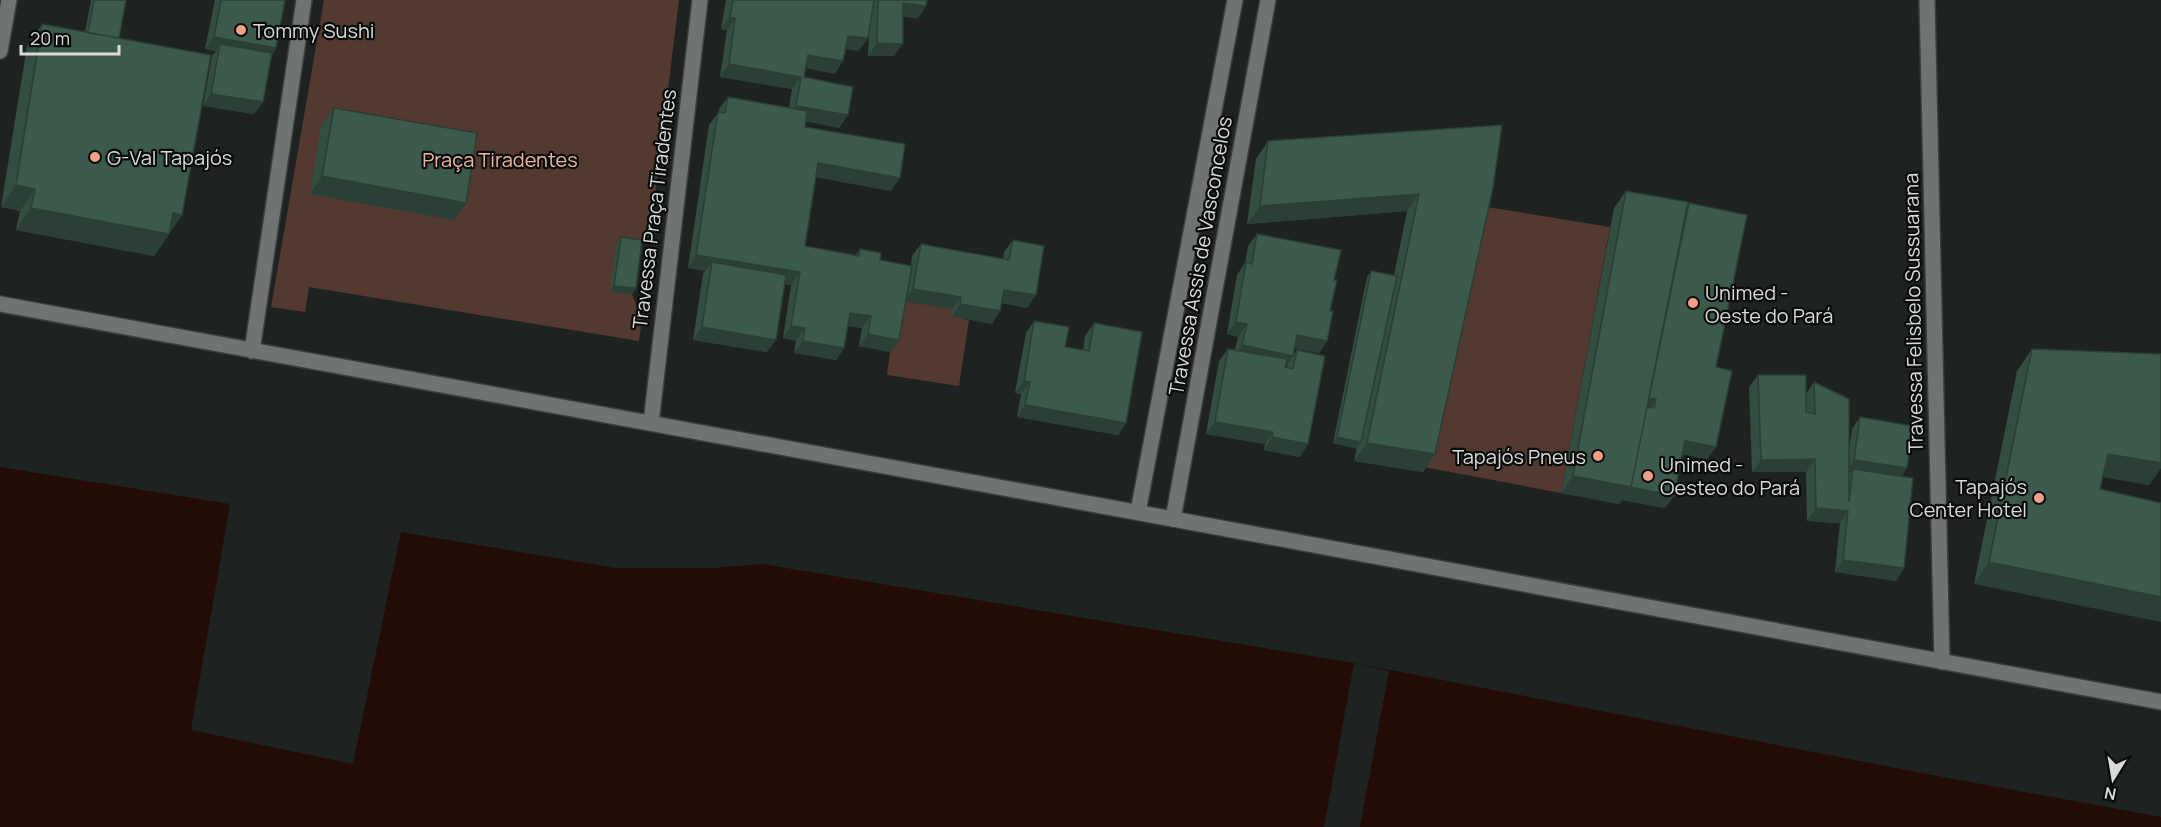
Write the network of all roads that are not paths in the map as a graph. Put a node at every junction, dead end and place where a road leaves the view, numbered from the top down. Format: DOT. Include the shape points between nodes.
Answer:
graph roads {
  1 [pos="9,0"];
  2 [pos="304,0"];
  3 [pos="699,0"];
  4 [pos="1234,0"];
  5 [pos="1268,0"];
  6 [pos="1927,0"];
  7 [pos="0,51"];
  8 [pos="0,304"];
  9 [pos="252,351"];
  10 [pos="651,423"];
  11 [pos="1138,512"];
  12 [pos="1173,519"];
  13 [pos="1942,662"];
  14 [pos="2161,702"];
  1 -- 7 [label="street"];
  2 -- 9 [label="street"];
  3 -- 10 [label="street, Travessa Praça Tiradentes"];
  4 -- 11 [label="street, Travessa Assis de Vasconcelos"];
  5 -- 12 [label="street, Travessa Assis de Vasconcelos"];
  6 -- 13 [label="street, Travessa Felisbelo Sussuarana"];
  8 -- 9 [label="street"];
  9 -- 10 [label="street"];
  10 -- 11 [label="street"];
  11 -- 12 [label="street"];
  12 -- 13 [label="street"];
  13 -- 14 [label="street"];
}
